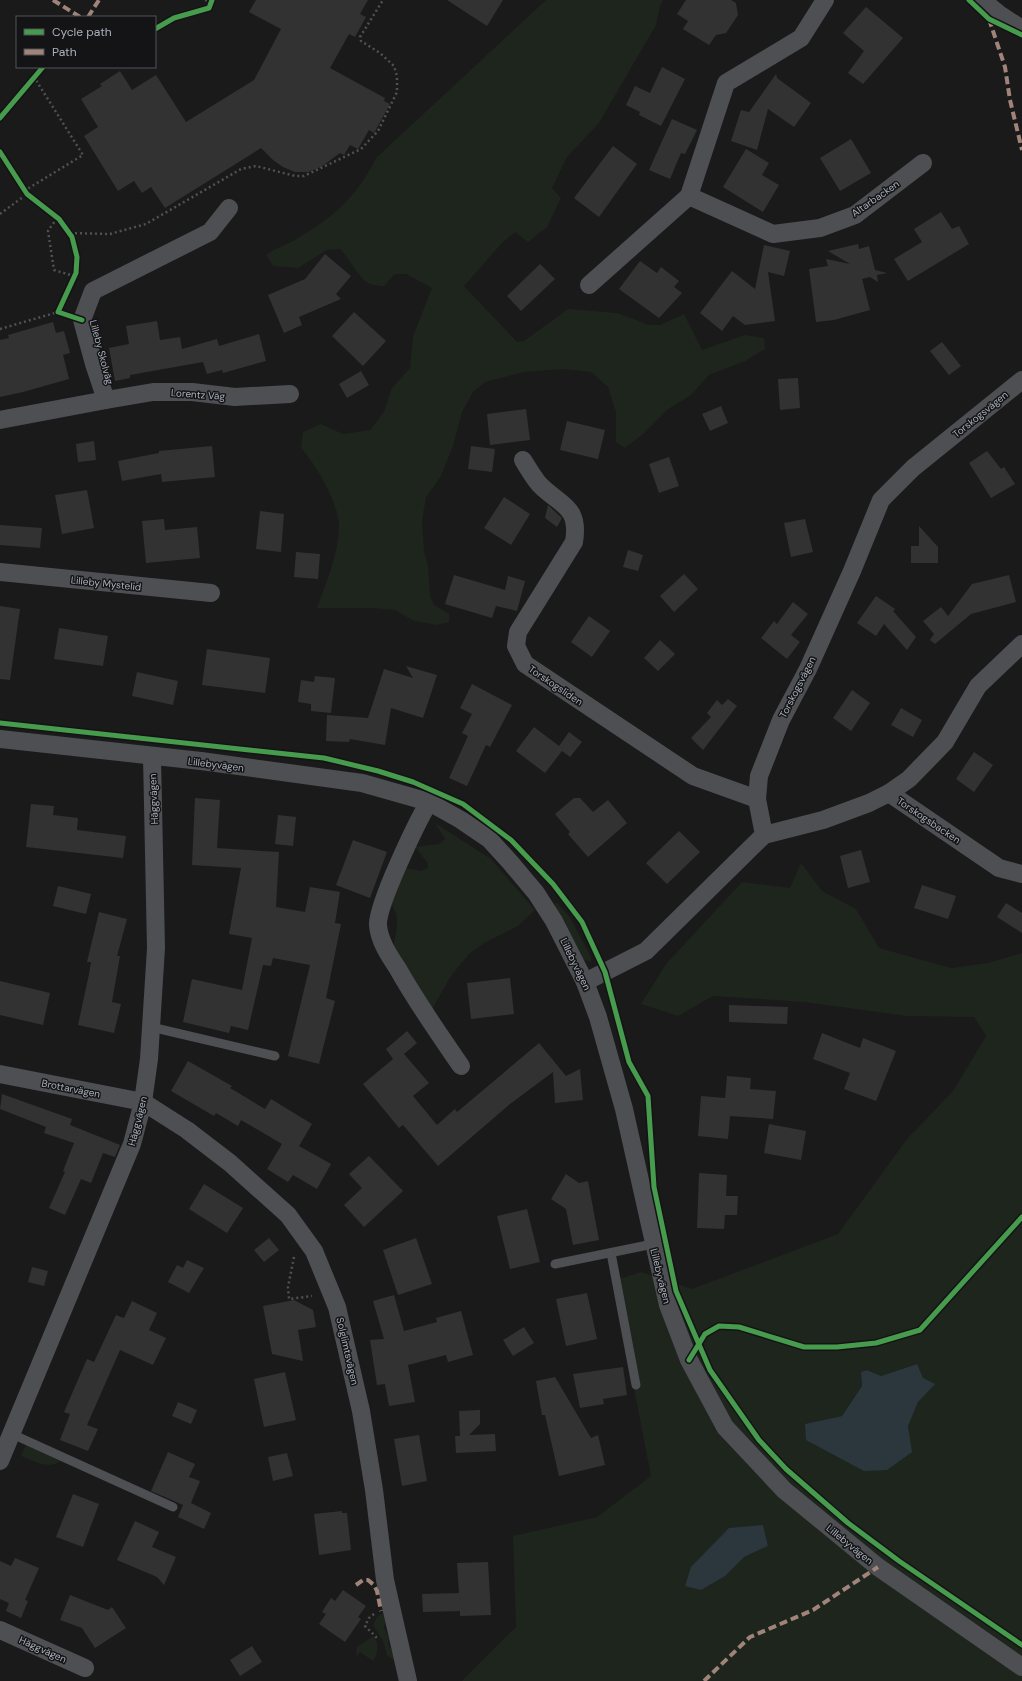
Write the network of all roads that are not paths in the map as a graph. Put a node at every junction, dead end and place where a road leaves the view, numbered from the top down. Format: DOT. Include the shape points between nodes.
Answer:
graph roads {
  1 [pos="825,0"];
  2 [pos="982,0"];
  3 [pos="1022,29"];
  4 [pos="923,164"];
  5 [pos="689,196"];
  6 [pos="229,208"];
  7 [pos="589,285"];
  8 [pos="1022,380"];
  9 [pos="290,394"];
  10 [pos="106,400"];
  11 [pos="0,420"];
  12 [pos="523,460"];
  13 [pos="0,572"];
  14 [pos="211,593"];
  15 [pos="1022,644"];
  16 [pos="0,739"];
  17 [pos="152,756"];
  18 [pos="889,793"];
  19 [pos="757,799"];
  20 [pos="429,802"];
  21 [pos="764,835"];
  22 [pos="1022,874"];
  23 [pos="585,982"];
  24 [pos="151,1026"];
  25 [pos="275,1056"];
  26 [pos="461,1066"];
  27 [pos="0,1074"];
  28 [pos="143,1102"];
  29 [pos="653,1244"];
  30 [pos="611,1253"];
  31 [pos="556,1264"];
  32 [pos="636,1385"];
  33 [pos="12,1434"];
  34 [pos="0,1461"];
  35 [pos="173,1507"];
  36 [pos="0,1630"];
  37 [pos="1022,1667"];
  38 [pos="85,1668"];
  39 [pos="408,1681"];
  1 -- 5 [label="street" via="801,38 726,83"];
  2 -- 3 [label="street"];
  4 -- 5 [label="street, Altarbacken" via="855,215 820,228 773,234"];
  5 -- 7 [label="street"];
  6 -- 10 [label="street, Lilleby Skolväg" via="210,232 94,292 82,320"];
  8 -- 19 [label="street, Torskogsvägen" via="913,468 881,500 808,669 781,720 759,776"];
  9 -- 10 [label="street, Lorentz Väg" via="235,397 192,392 153,392"];
  10 -- 11 [label="street, Lilleby Skolväg"];
  12 -- 19 [label="street, Torskogsliden" via="538,483 572,512 576,533 574,542 518,632 516,646 525,664 693,776"];
  13 -- 14 [label="street, Lilleby Mystelid"];
  15 -- 18 [label="street" via="978,686 945,742 909,779"];
  16 -- 17 [label="street, Lillebyvägen"];
  17 -- 20 [label="street, Lillebyvägen" via="362,783"];
  17 -- 24 [label="street, Häggvägen" via="156,948"];
  18 -- 21 [label="street, Torskogsbacken" via="823,820"];
  18 -- 22 [label="street, Torskogsbacken" via="999,868"];
  19 -- 21 [label="street, Torskogsvägen"];
  20 -- 23 [label="street, Lillebyvägen" via="489,839 510,862 536,893 554,921"];
  20 -- 26 [label="street" via="382,905 378,925 385,948 419,1005"];
  21 -- 23 [label="street" via="646,951"];
  23 -- 29 [label="street, Lillebyvägen" via="598,1017 624,1109"];
  24 -- 25 [label="lane"];
  24 -- 28 [label="street, Häggvägen"];
  27 -- 28 [label="street, Brottarvägen"];
  28 -- 33 [label="street, Häggvägen" via="132,1144"];
  28 -- 39 [label="street, Solglimtsvägen" via="187,1130 230,1163 288,1215 317,1258 335,1302 362,1411 385,1580"];
  29 -- 30 [label="lane"];
  29 -- 37 [label="street, Lillebyvägen" via="668,1305 688,1360 725,1427 784,1490 878,1567"];
  30 -- 31 [label="lane"];
  30 -- 32 [label="lane"];
  33 -- 34 [label="street, Häggvägen"];
  33 -- 35 [label="lane"];
  36 -- 38 [label="street, Häggvägen"];
}
